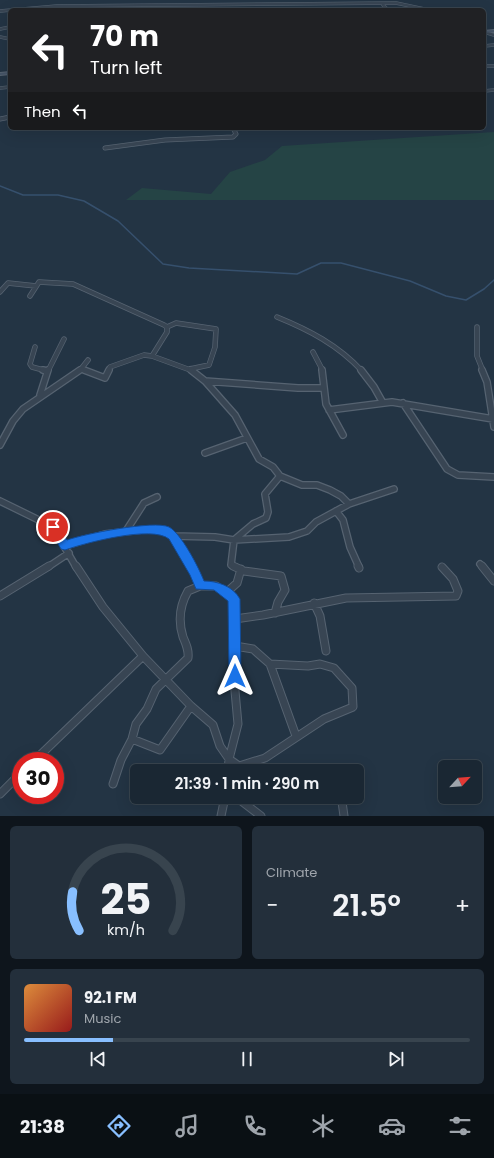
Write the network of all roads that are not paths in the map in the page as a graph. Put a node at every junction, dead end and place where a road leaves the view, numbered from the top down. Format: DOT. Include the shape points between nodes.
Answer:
graph roads {
  1 [pos="61,0"];
  2 [pos="99,0"];
  3 [pos="140,0"];
  4 [pos="212,0"];
  5 [pos="338,0"];
  6 [pos="340,4"];
  7 [pos="207,5"];
  8 [pos="241,5"];
  9 [pos="383,5"];
  10 [pos="96,6"];
  11 [pos="139,6"];
  12 [pos="57,7"];
  13 [pos="45,8"];
  14 [pos="46,8"];
  15 [pos="242,8"];
  16 [pos="386,8"];
  17 [pos="415,8"];
  18 [pos="420,8"];
  19 [pos="234,130"];
  20 [pos="106,148"];
  21 [pos="36,286"];
  22 [pos="0,292"];
  23 [pos="30,296"];
  24 [pos="277,317"];
  25 [pos="477,327"];
  26 [pos="168,328"];
  27 [pos="64,340"];
  28 [pos="35,347"];
  29 [pos="313,352"];
  30 [pos="152,356"];
  31 [pos="88,360"];
  32 [pos="81,369"];
  33 [pos="190,369"];
  34 [pos="47,371"];
  35 [pos="205,381"];
  36 [pos="324,388"];
  37 [pos="40,395"];
  38 [pos="383,403"];
  39 [pos="403,403"];
  40 [pos="329,410"];
  41 [pos="493,419"];
  42 [pos="494,427"];
  43 [pos="343,435"];
  44 [pos="247,438"];
  45 [pos="0,445"];
  46 [pos="204,453"];
  47 [pos="280,476"];
  48 [pos="494,477"];
  49 [pos="394,489"];
  50 [pos="157,497"];
  51 [pos="0,501"];
  52 [pos="349,504"];
  53 [pos="336,511"];
  54 [pos="126,531"];
  55 [pos="173,536"];
  56 [pos="234,540"];
  57 [pos="65,546"];
  58 [pos="69,553"];
  59 [pos="480,564"];
  60 [pos="442,567"];
  61 [pos="359,568"];
  62 [pos="241,569"];
  63 [pos="494,581"];
  64 [pos="200,586"];
  65 [pos="226,592"];
  66 [pos="0,596"];
  67 [pos="314,604"];
  68 [pos="275,613"];
  69 [pos="235,619"];
  70 [pos="235,646"];
  71 [pos="326,651"];
  72 [pos="143,656"];
  73 [pos="270,664"];
  74 [pos="166,679"];
  75 [pos="191,706"];
  76 [pos="296,736"];
  77 [pos="132,739"];
  78 [pos="43,752"];
  79 [pos="229,759"];
  80 [pos="229,764"];
  81 [pos="12,783"];
  82 [pos="112,784"];
  83 [pos="0,794"];
  84 [pos="224,804"];
  85 [pos="245,804"];
  86 [pos="342,804"];
  87 [pos="221,816"];
  88 [pos="261,816"];
  89 [pos="344,816"];
  1 -- 12 [label="street"];
  2 -- 10 [label="street"];
  3 -- 11 [label="street"];
  4 -- 7 [label="street"];
  5 -- 6 [label="street"];
  6 -- 8 [label="street"];
  6 -- 9 [label="street"];
  6 -- 18 [label="street" via="396,3"];
  7 -- 8 [label="street"];
  7 -- 11 [label="street"];
  8 -- 11 [label="street"];
  8 -- 15 [label="street"];
  9 -- 16 [label="street"];
  9 -- 17 [label="street"];
  10 -- 11 [label="street"];
  10 -- 12 [label="street"];
  11 -- 12 [label="street"];
  12 -- 13 [label="street"];
  12 -- 14 [label="street"];
  19 -- 20 [label="street" via="236,134 233,137 172,140"];
  21 -- 22 [label="street" via="8,283"];
  21 -- 23 [label="street"];
  21 -- 26 [label="street" via="39,282 73,284 117,302"];
  24 -- 38 [label="street" via="304,327 330,342 372,383"];
  25 -- 41 [label="street" via="477,356 487,382"];
  26 -- 30 [label="street"];
  26 -- 33 [label="street" via="176,323 216,329 215,347 209,365"];
  27 -- 34 [label="street"];
  28 -- 34 [label="street" via="30,364 32,367"];
  29 -- 36 [label="street" via="324,373"];
  30 -- 32 [label="street" via="144,355 110,366 105,378"];
  30 -- 33 [label="street"];
  31 -- 32 [label="street"];
  32 -- 37 [label="street"];
  33 -- 35 [label="street"];
  34 -- 37 [label="street"];
  35 -- 36 [label="street"];
  35 -- 44 [label="street" via="235,415"];
  36 -- 40 [label="street"];
  37 -- 45 [label="street" via="22,409"];
  38 -- 39 [label="street"];
  38 -- 40 [label="street"];
  39 -- 41 [label="street"];
  39 -- 48 [label="street" via="447,469 458,475"];
  40 -- 43 [label="street"];
  41 -- 42 [label="street"];
  44 -- 46 [label="street"];
  44 -- 47 [label="street" via="259,459 273,467"];
  47 -- 52 [label="street" via="302,485 330,490"];
  47 -- 56 [label="street" via="265,494 268,512 266,518 253,524"];
  49 -- 52 [label="street"];
  50 -- 54 [label="street" via="144,503"];
  51 -- 57 [label="street" via="53,527"];
  52 -- 53 [label="street"];
  53 -- 56 [label="street" via="300,534 276,539"];
  53 -- 61 [label="street" via="343,520"];
  54 -- 55 [label="street" via="166,530"];
  54 -- 57 [label="street"];
  55 -- 56 [label="street"];
  55 -- 64 [label="street"];
  56 -- 62 [label="street" via="231,565"];
  57 -- 58 [label="street"];
  58 -- 66 [label="street"];
  58 -- 72 [label="street" via="103,607"];
  59 -- 63 [label="street"];
  60 -- 67 [label="street" via="453,579 458,591 456,596 345,598"];
  62 -- 65 [label="street" via="236,582"];
  62 -- 68 [label="street" via="281,576 285,590"];
  64 -- 65 [label="street" via="216,586"];
  64 -- 74 [label="street" via="188,591 179,616 189,651 188,658"];
  65 -- 69 [label="street" via="234,599"];
  67 -- 68 [label="street"];
  67 -- 71 [label="street" via="320,616"];
  68 -- 69 [label="street"];
  69 -- 70 [label="street"];
  70 -- 73 [label="street" via="253,649"];
  70 -- 79 [label="street" via="234,691 238,724"];
  72 -- 74 [label="street"];
  72 -- 78 [label="street"];
  73 -- 76 [label="street"];
  73 -- 76 [label="street" via="320,664 334,668 352,688 353,707 324,719"];
  74 -- 75 [label="street"];
  74 -- 77 [label="street" via="156,689 147,709 136,724"];
  75 -- 77 [label="street" via="160,750"];
  75 -- 79 [label="street" via="213,725 220,746"];
  76 -- 79 [label="street" via="282,748 257,762 239,766"];
  77 -- 82 [label="street"];
  79 -- 80 [label="street"];
  81 -- 83 [label="street"];
  84 -- 87 [label="street"];
  85 -- 88 [label="street"];
  86 -- 89 [label="street"];
}
